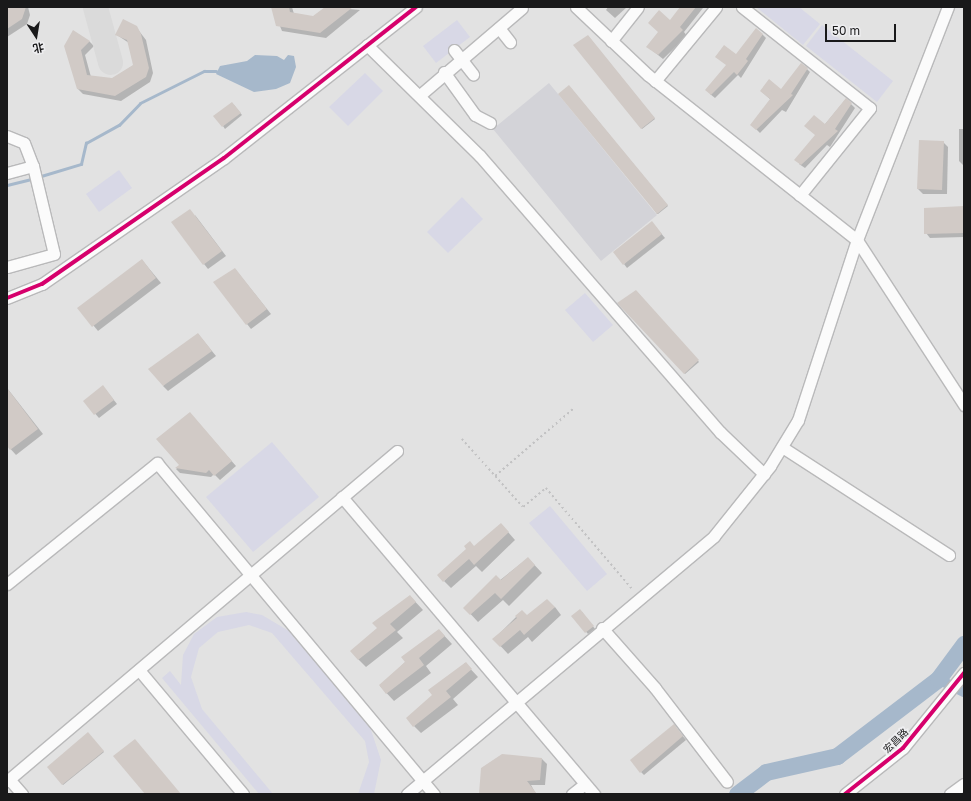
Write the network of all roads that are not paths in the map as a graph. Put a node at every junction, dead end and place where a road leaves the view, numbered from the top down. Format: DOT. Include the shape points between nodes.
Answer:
graph roads {
  1 [pos="416,7"];
  2 [pos="576,7"];
  3 [pos="638,7"];
  4 [pos="716,7"];
  5 [pos="742,7"];
  6 [pos="948,7"];
  7 [pos="522,8"];
  8 [pos="499,28"];
  9 [pos="611,41"];
  10 [pos="510,42"];
  11 [pos="367,45"];
  12 [pos="457,54"];
  13 [pos="444,72"];
  14 [pos="473,74"];
  15 [pos="655,80"];
  16 [pos="420,95"];
  17 [pos="490,123"];
  18 [pos="7,136"];
  19 [pos="33,166"];
  20 [pos="7,173"];
  21 [pos="800,195"];
  22 [pos="857,240"];
  23 [pos="7,267"];
  24 [pos="7,298"];
  25 [pos="964,405"];
  26 [pos="782,447"];
  27 [pos="397,451"];
  28 [pos="764,474"];
  29 [pos="342,497"];
  30 [pos="949,555"];
  31 [pos="251,575"];
  32 [pos="7,584"];
  33 [pos="602,628"];
  34 [pos="139,670"];
  35 [pos="962,676"];
  36 [pos="515,702"];
  37 [pos="8,780"];
  38 [pos="423,781"];
  39 [pos="727,782"];
  40 [pos="585,784"];
  41 [pos="964,784"];
  42 [pos="22,794"];
  43 [pos="243,794"];
  44 [pos="407,794"];
  45 [pos="434,794"];
  46 [pos="572,794"];
  47 [pos="594,794"];
  48 [pos="845,794"];
  49 [pos="950,794"];
  1 -- 11 [label="street"];
  2 -- 9 [label="street"];
  3 -- 9 [label="street"];
  4 -- 15 [label="street"];
  5 -- 21 [label="street" via="870,108"];
  6 -- 22 [label="street"];
  7 -- 8 [label="street"];
  8 -- 10 [label="street"];
  8 -- 12 [label="street"];
  9 -- 15 [label="street"];
  11 -- 16 [label="street"];
  11 -- 24 [label="street" via="224,158 42,284"];
  12 -- 13 [label="street"];
  12 -- 14 [label="street"];
  13 -- 16 [label="street"];
  13 -- 17 [label="street" via="475,115"];
  15 -- 21 [label="street"];
  16 -- 28 [label="street" via="480,156 720,432"];
  18 -- 19 [label="street" via="24,143"];
  19 -- 20 [label="street"];
  19 -- 23 [label="street" via="54,254"];
  21 -- 22 [label="street"];
  22 -- 25 [label="street"];
  22 -- 26 [label="street" via="798,420"];
  26 -- 28 [label="street"];
  26 -- 30 [label="street"];
  27 -- 29 [label="street"];
  28 -- 33 [label="street" via="714,536"];
  29 -- 31 [label="street"];
  29 -- 36 [label="street"];
  31 -- 32 [label="street" via="157,463"];
  31 -- 34 [label="street"];
  31 -- 38 [label="street"];
  33 -- 36 [label="street"];
  33 -- 39 [label="street" via="665,699"];
  34 -- 37 [label="street"];
  34 -- 43 [label="street"];
  35 -- 48 [label="street, 宏昌路" via="948,697 903,748"];
  36 -- 38 [label="street"];
  36 -- 40 [label="street"];
  37 -- 42 [label="street"];
  38 -- 44 [label="street"];
  38 -- 45 [label="street"];
  40 -- 46 [label="street"];
  40 -- 47 [label="street"];
  41 -- 49 [label="street"];
}
